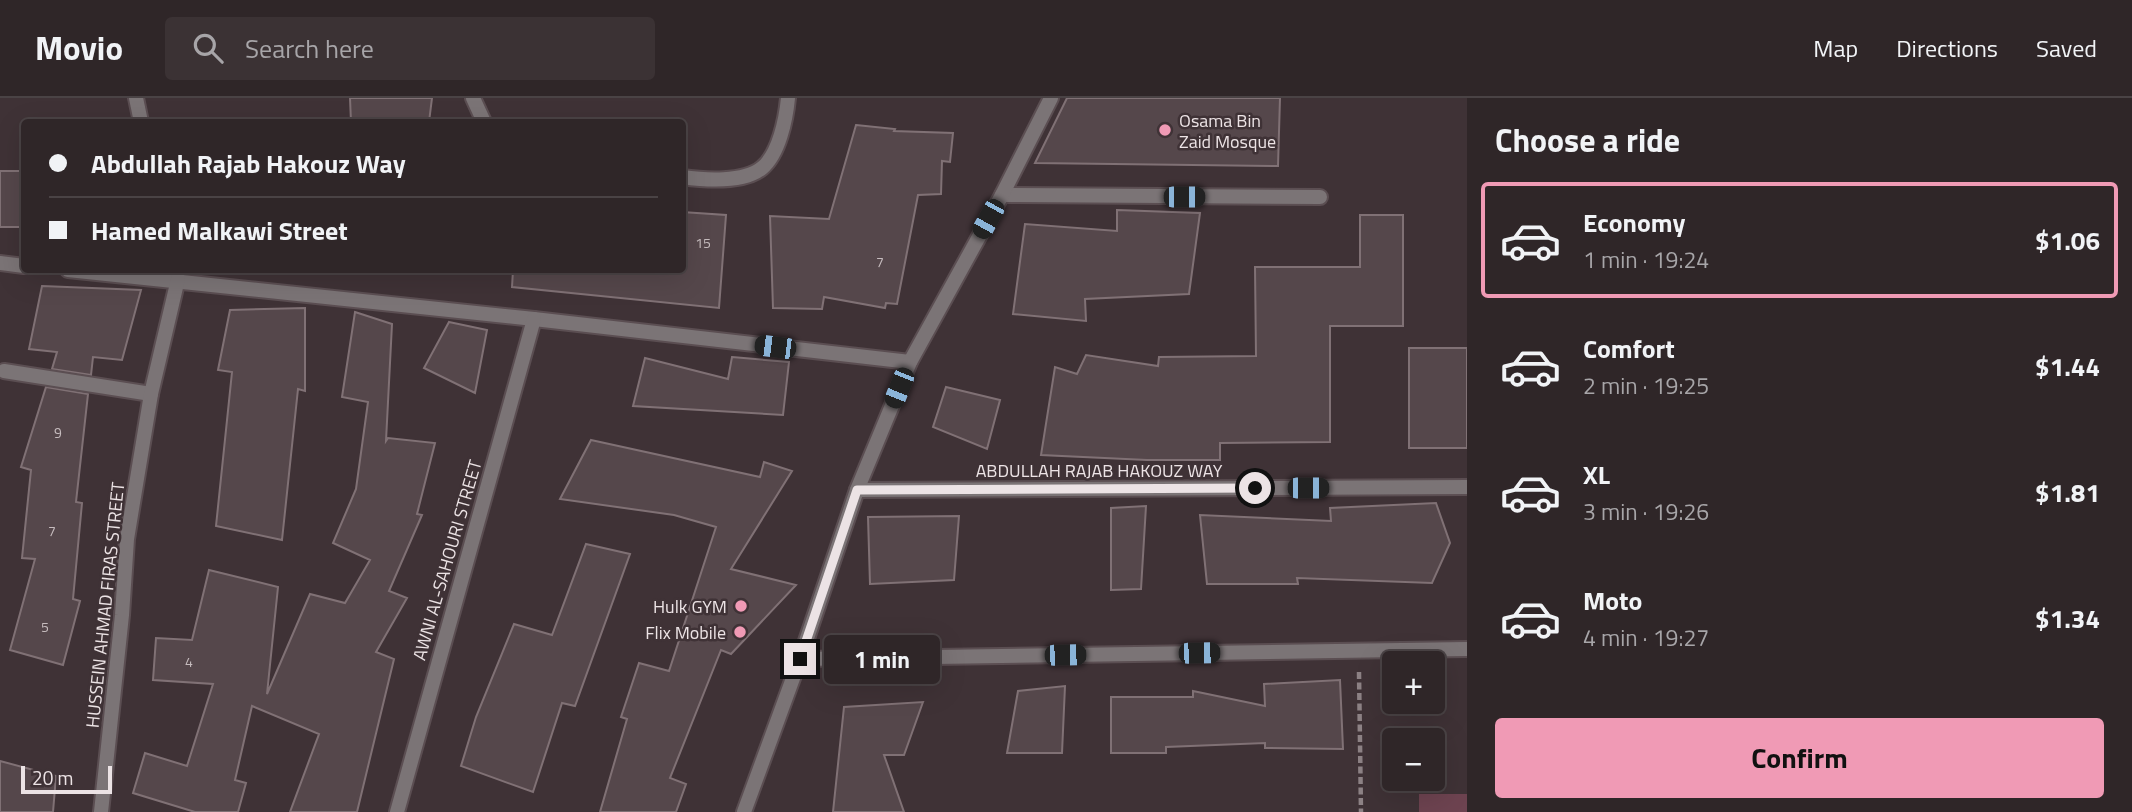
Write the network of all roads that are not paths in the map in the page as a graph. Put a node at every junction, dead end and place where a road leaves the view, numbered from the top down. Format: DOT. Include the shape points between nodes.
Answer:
graph roads {
  1 [pos="136,98"];
  2 [pos="472,98"];
  3 [pos="788,98"];
  4 [pos="1051,98"];
  5 [pos="140,119"];
  6 [pos="482,119"];
  7 [pos="686,177"];
  8 [pos="1002,195"];
  9 [pos="1321,197"];
  10 [pos="0,263"];
  11 [pos="21,265"];
  12 [pos="150,273"];
  13 [pos="177,274"];
  14 [pos="534,318"];
  15 [pos="909,362"];
  16 [pos="4,371"];
  17 [pos="151,394"];
  18 [pos="1467,487"];
  19 [pos="857,490"];
  20 [pos="1467,649"];
  21 [pos="800,659"];
  22 [pos="101,812"];
  23 [pos="397,812"];
  24 [pos="744,812"];
  1 -- 5 [label="street"];
  2 -- 6 [label="street"];
  3 -- 7 [label="street" via="778,145 762,168 738,179"];
  4 -- 8 [label="street"];
  8 -- 9 [label="street"];
  8 -- 15 [label="street"];
  10 -- 11 [label="street"];
  12 -- 13 [label="street"];
  13 -- 14 [label="street"];
  13 -- 17 [label="street, HUSSEIN AHMAD FIRAS STREET"];
  14 -- 15 [label="street"];
  14 -- 23 [label="street, AWNI AL-SAHOURI STREET"];
  15 -- 19 [label="street"];
  16 -- 17 [label="street"];
  17 -- 22 [label="street, HUSSEIN AHMAD FIRAS STREET" via="127,540"];
  18 -- 19 [label="street, ABDULLAH RAJAB HAKOUZ WAY"];
  19 -- 21 [label="street"];
  20 -- 21 [label="street"];
  21 -- 24 [label="street"];
}
